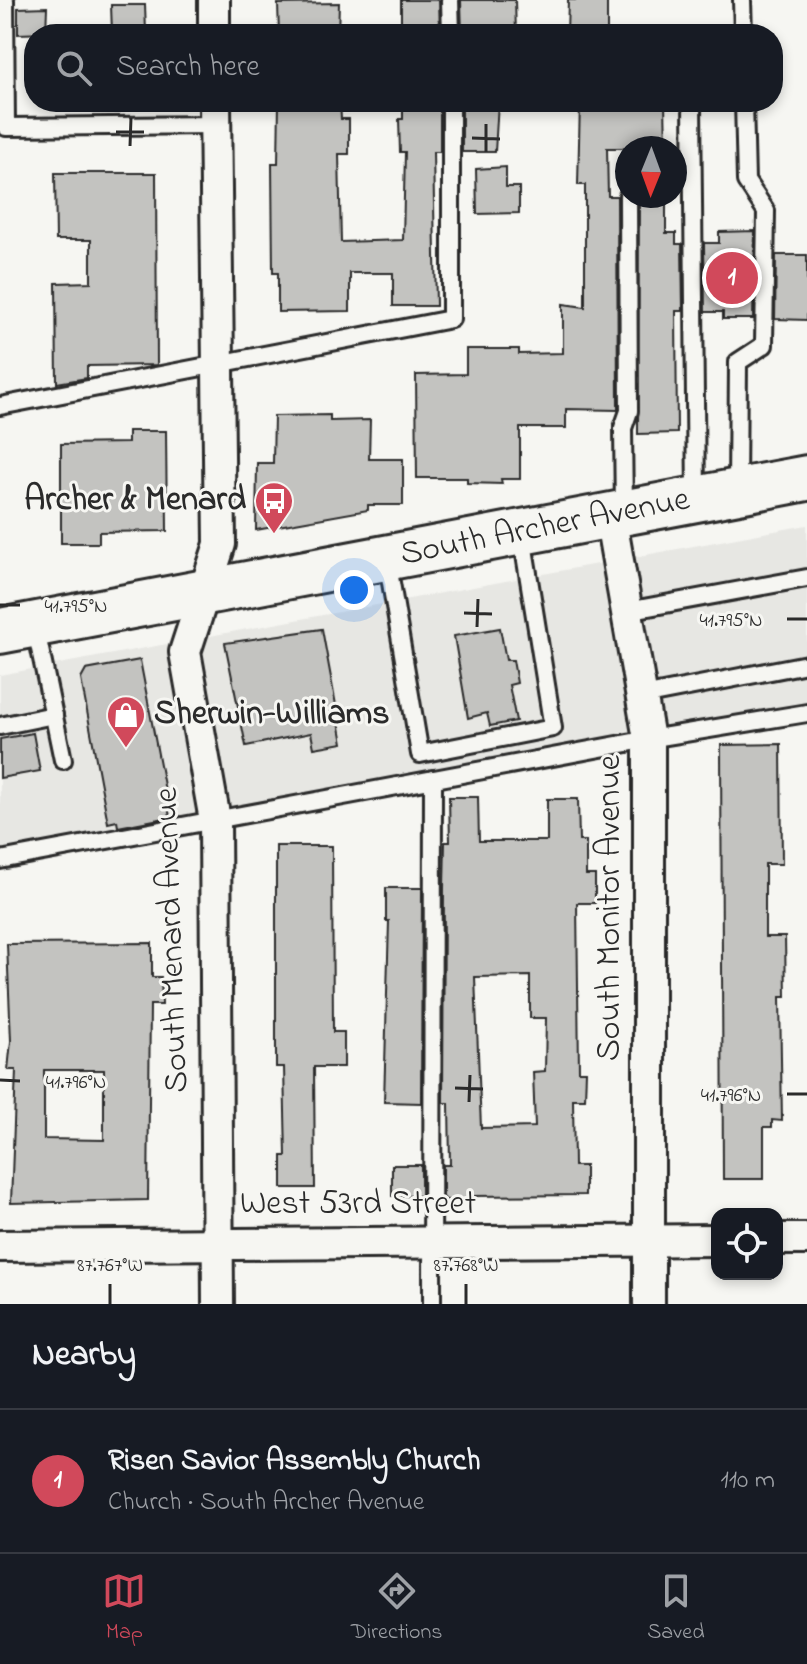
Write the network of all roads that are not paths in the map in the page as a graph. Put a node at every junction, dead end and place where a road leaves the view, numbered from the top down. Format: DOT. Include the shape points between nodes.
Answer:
graph roads {
  1 [pos="5,0"];
  2 [pos="214,0"];
  3 [pos="450,0"];
  4 [pos="742,0"];
  5 [pos="214,24"];
  6 [pos="451,24"];
  7 [pos="743,24"];
  8 [pos="451,112"];
  9 [pos="693,112"];
  10 [pos="744,112"];
  11 [pos="215,114"];
  12 [pos="628,208"];
  13 [pos="218,365"];
  14 [pos="0,406"];
  15 [pos="807,478"];
  16 [pos="716,496"];
  17 [pos="617,514"];
  18 [pos="521,532"];
  19 [pos="387,558"];
  20 [pos="807,578"];
  21 [pos="203,592"];
  22 [pos="627,611"];
  23 [pos="17,628"];
  24 [pos="807,664"];
  25 [pos="642,696"];
  26 [pos="807,713"];
  27 [pos="54,715"];
  28 [pos="0,726"];
  29 [pos="649,739"];
  30 [pos="63,760"];
  31 [pos="433,779"];
  32 [pos="215,820"];
  33 [pos="0,860"];
  34 [pos="783,1239"];
  35 [pos="807,1239"];
  36 [pos="649,1240"];
  37 [pos="711,1240"];
  38 [pos="432,1242"];
  39 [pos="218,1244"];
  40 [pos="0,1246"];
  41 [pos="218,1304"];
  42 [pos="432,1304"];
  43 [pos="649,1304"];
  1 -- 11 [label="lane" via="6,127"];
  2 -- 5 [label="street"];
  3 -- 6 [label="lane"];
  4 -- 7 [label="lane"];
  8 -- 13 [label="lane" via="451,319"];
  9 -- 16 [label="lane"];
  10 -- 16 [label="lane" via="746,181 766,211 764,345 738,362"];
  11 -- 13 [label="street, South Menard Avenue"];
  12 -- 17 [label="lane" via="629,411"];
  13 -- 14 [label="lane"];
  13 -- 21 [label="street, South Menard Avenue" via="220,544"];
  15 -- 16 [label="main road, South Archer Avenue"];
  16 -- 17 [label="main road, South Archer Avenue"];
  17 -- 18 [label="main road, South Archer Avenue"];
  17 -- 22 [label="street, South Monitor Avenue"];
  18 -- 19 [label="main road, South Archer Avenue"];
  18 -- 19 [label="lane" via="553,728 420,754"];
  19 -- 21 [label="main road, South Archer Avenue"];
  20 -- 22 [label="lane"];
  21 -- 23 [label="main road, South Archer Avenue"];
  21 -- 32 [label="street, South Menard Avenue" via="185,652"];
  22 -- 25 [label="street, South Monitor Avenue"];
  23 -- 27 [label="lane"];
  24 -- 25 [label="lane"];
  25 -- 29 [label="street, South Monitor Avenue"];
  26 -- 29 [label="lane"];
  27 -- 28 [label="lane"];
  27 -- 30 [label="lane"];
  29 -- 31 [label="lane"];
  29 -- 36 [label="street, South Monitor Avenue"];
  31 -- 32 [label="lane"];
  31 -- 38 [label="lane"];
  32 -- 33 [label="lane"];
  32 -- 39 [label="street, South Menard Avenue"];
  34 -- 35 [label="street"];
  36 -- 37 [label="street, West 53rd Street"];
  36 -- 38 [label="street, West 53rd Street"];
  36 -- 43 [label="street, South Monitor Avenue"];
  38 -- 39 [label="street, West 53rd Street"];
  38 -- 42 [label="lane"];
  39 -- 40 [label="street, West 53rd Street"];
  39 -- 41 [label="street, South Menard Avenue"];
}
